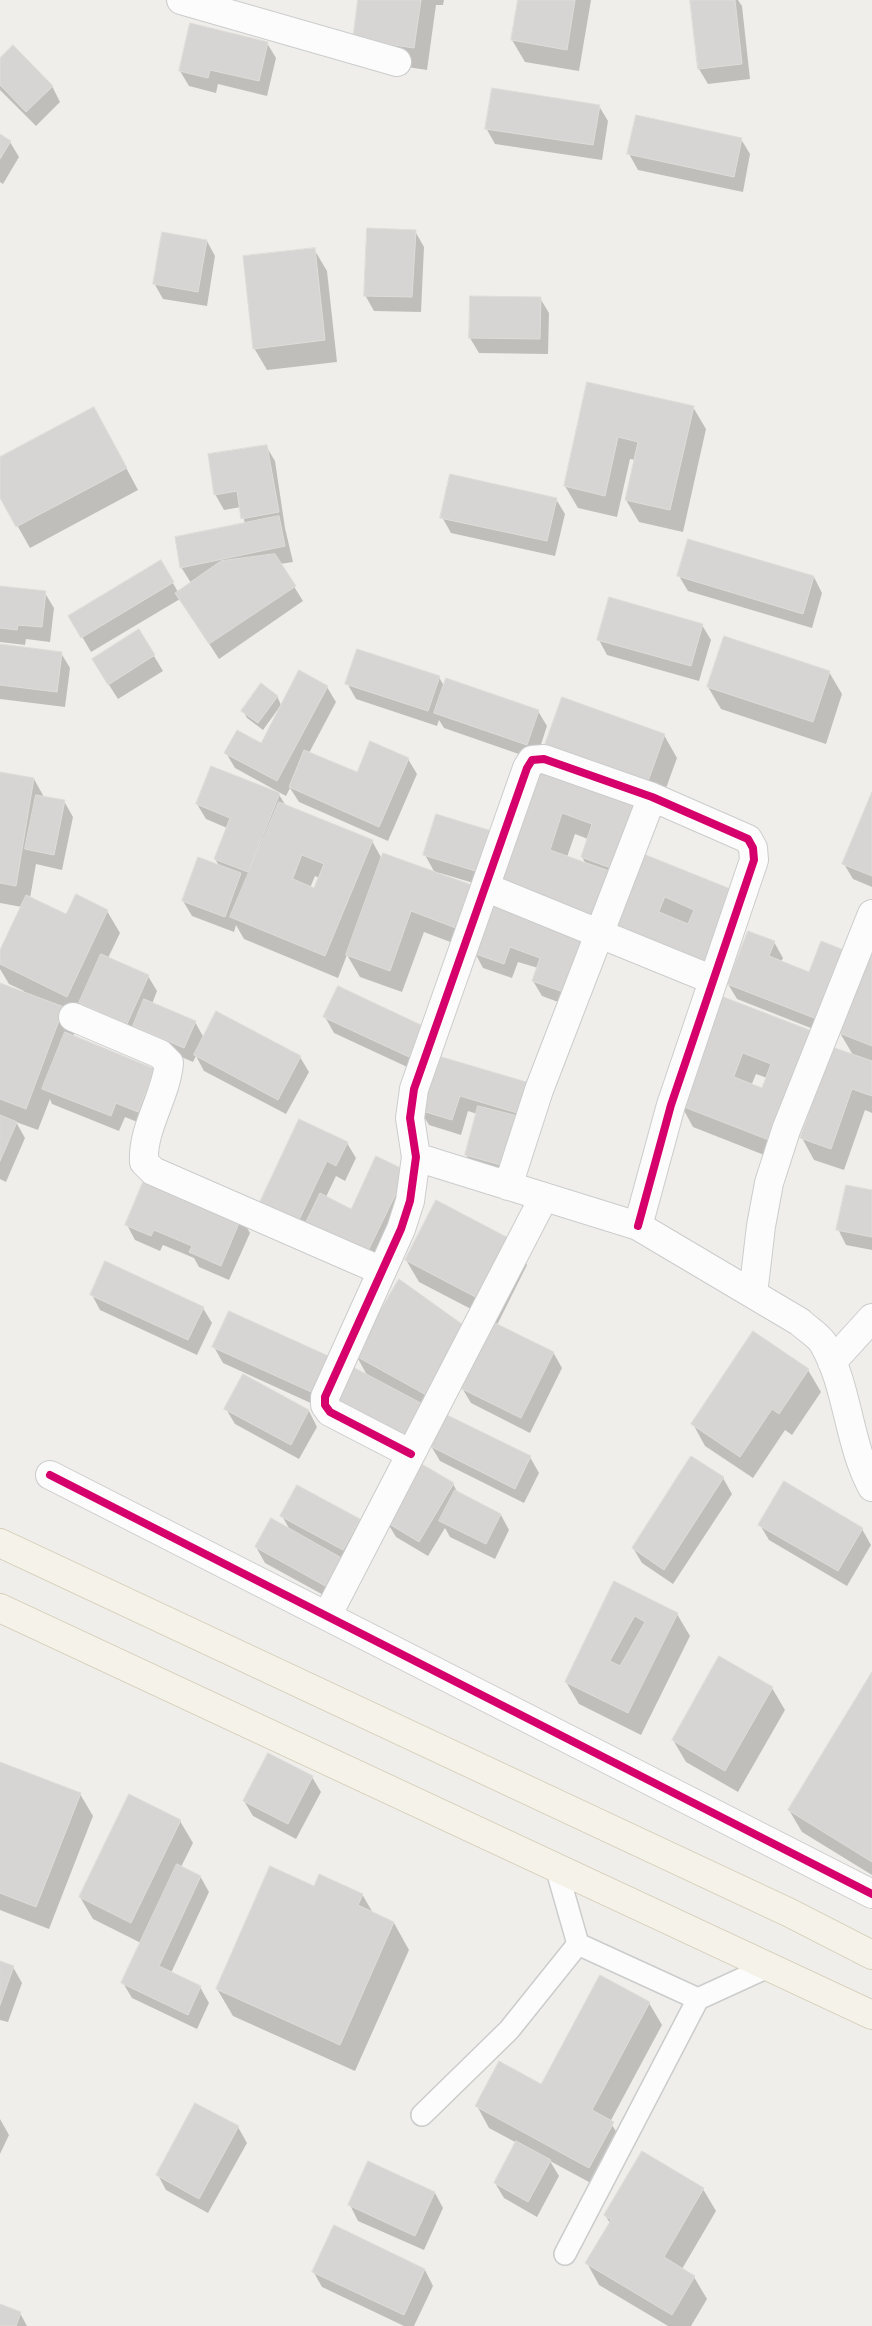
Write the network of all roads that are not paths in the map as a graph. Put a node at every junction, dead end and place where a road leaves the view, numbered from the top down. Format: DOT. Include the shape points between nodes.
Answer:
graph roads {
  1 [pos="181,0"];
  2 [pos="397,62"];
  3 [pos="652,797"];
  4 [pos="485,887"];
  5 [pos="872,914"];
  6 [pos="599,934"];
  7 [pos="713,980"];
  8 [pos="73,1017"];
  9 [pos="416,1157"];
  10 [pos="508,1186"];
  11 [pos="544,1196"];
  12 [pos="638,1226"];
  13 [pos="382,1271"];
  14 [pos="753,1294"];
  15 [pos="872,1318"];
  16 [pos="832,1362"];
  17 [pos="411,1454"];
  18 [pos="50,1475"];
  19 [pos="872,1487"];
  20 [pos="0,1543"];
  21 [pos="0,1608"];
  22 [pos="327,1616"];
  23 [pos="556,1867"];
  24 [pos="872,1894"];
  25 [pos="578,1944"];
  26 [pos="872,1955"];
  27 [pos="770,1966"];
  28 [pos="698,1999"];
  29 [pos="872,2015"];
  30 [pos="422,2115"];
  31 [pos="565,2254"];
  1 -- 2 [label="street"];
  3 -- 4 [label="street" via="544,759 532,760"];
  3 -- 6 [label="street"];
  3 -- 7 [label="street" via="748,839 754,848 754,860"];
  4 -- 6 [label="street"];
  4 -- 9 [label="street" via="414,1089 410,1118"];
  5 -- 14 [label="street" via="786,1130 769,1183"];
  6 -- 7 [label="street"];
  6 -- 10 [label="street" via="539,1090"];
  7 -- 12 [label="street" via="664,1130"];
  8 -- 13 [label="street" via="160,1054 169,1063 168,1078 143,1148 144,1162 153,1171"];
  9 -- 10 [label="street"];
  9 -- 13 [label="street" via="410,1201"];
  10 -- 11 [label="street"];
  11 -- 12 [label="street"];
  11 -- 17 [label="street"];
  12 -- 14 [label="street"];
  13 -- 17 [label="street" via="325,1397 325,1405 330,1412"];
  14 -- 16 [label="street" via="800,1322 822,1342"];
  15 -- 16 [label="street"];
  16 -- 19 [label="street" via="862,1468"];
  17 -- 22 [label="street"];
  18 -- 22 [label="street"];
  20 -- 26 [label="main road" via="790,1913"];
  21 -- 23 [label="main road"];
  22 -- 24 [label="street"];
  23 -- 25 [label="lane"];
  23 -- 27 [label="main road"];
  25 -- 28 [label="lane"];
  25 -- 30 [label="lane" via="509,2030"];
  27 -- 28 [label="lane"];
  27 -- 29 [label="main road"];
  28 -- 31 [label="lane"];
}
